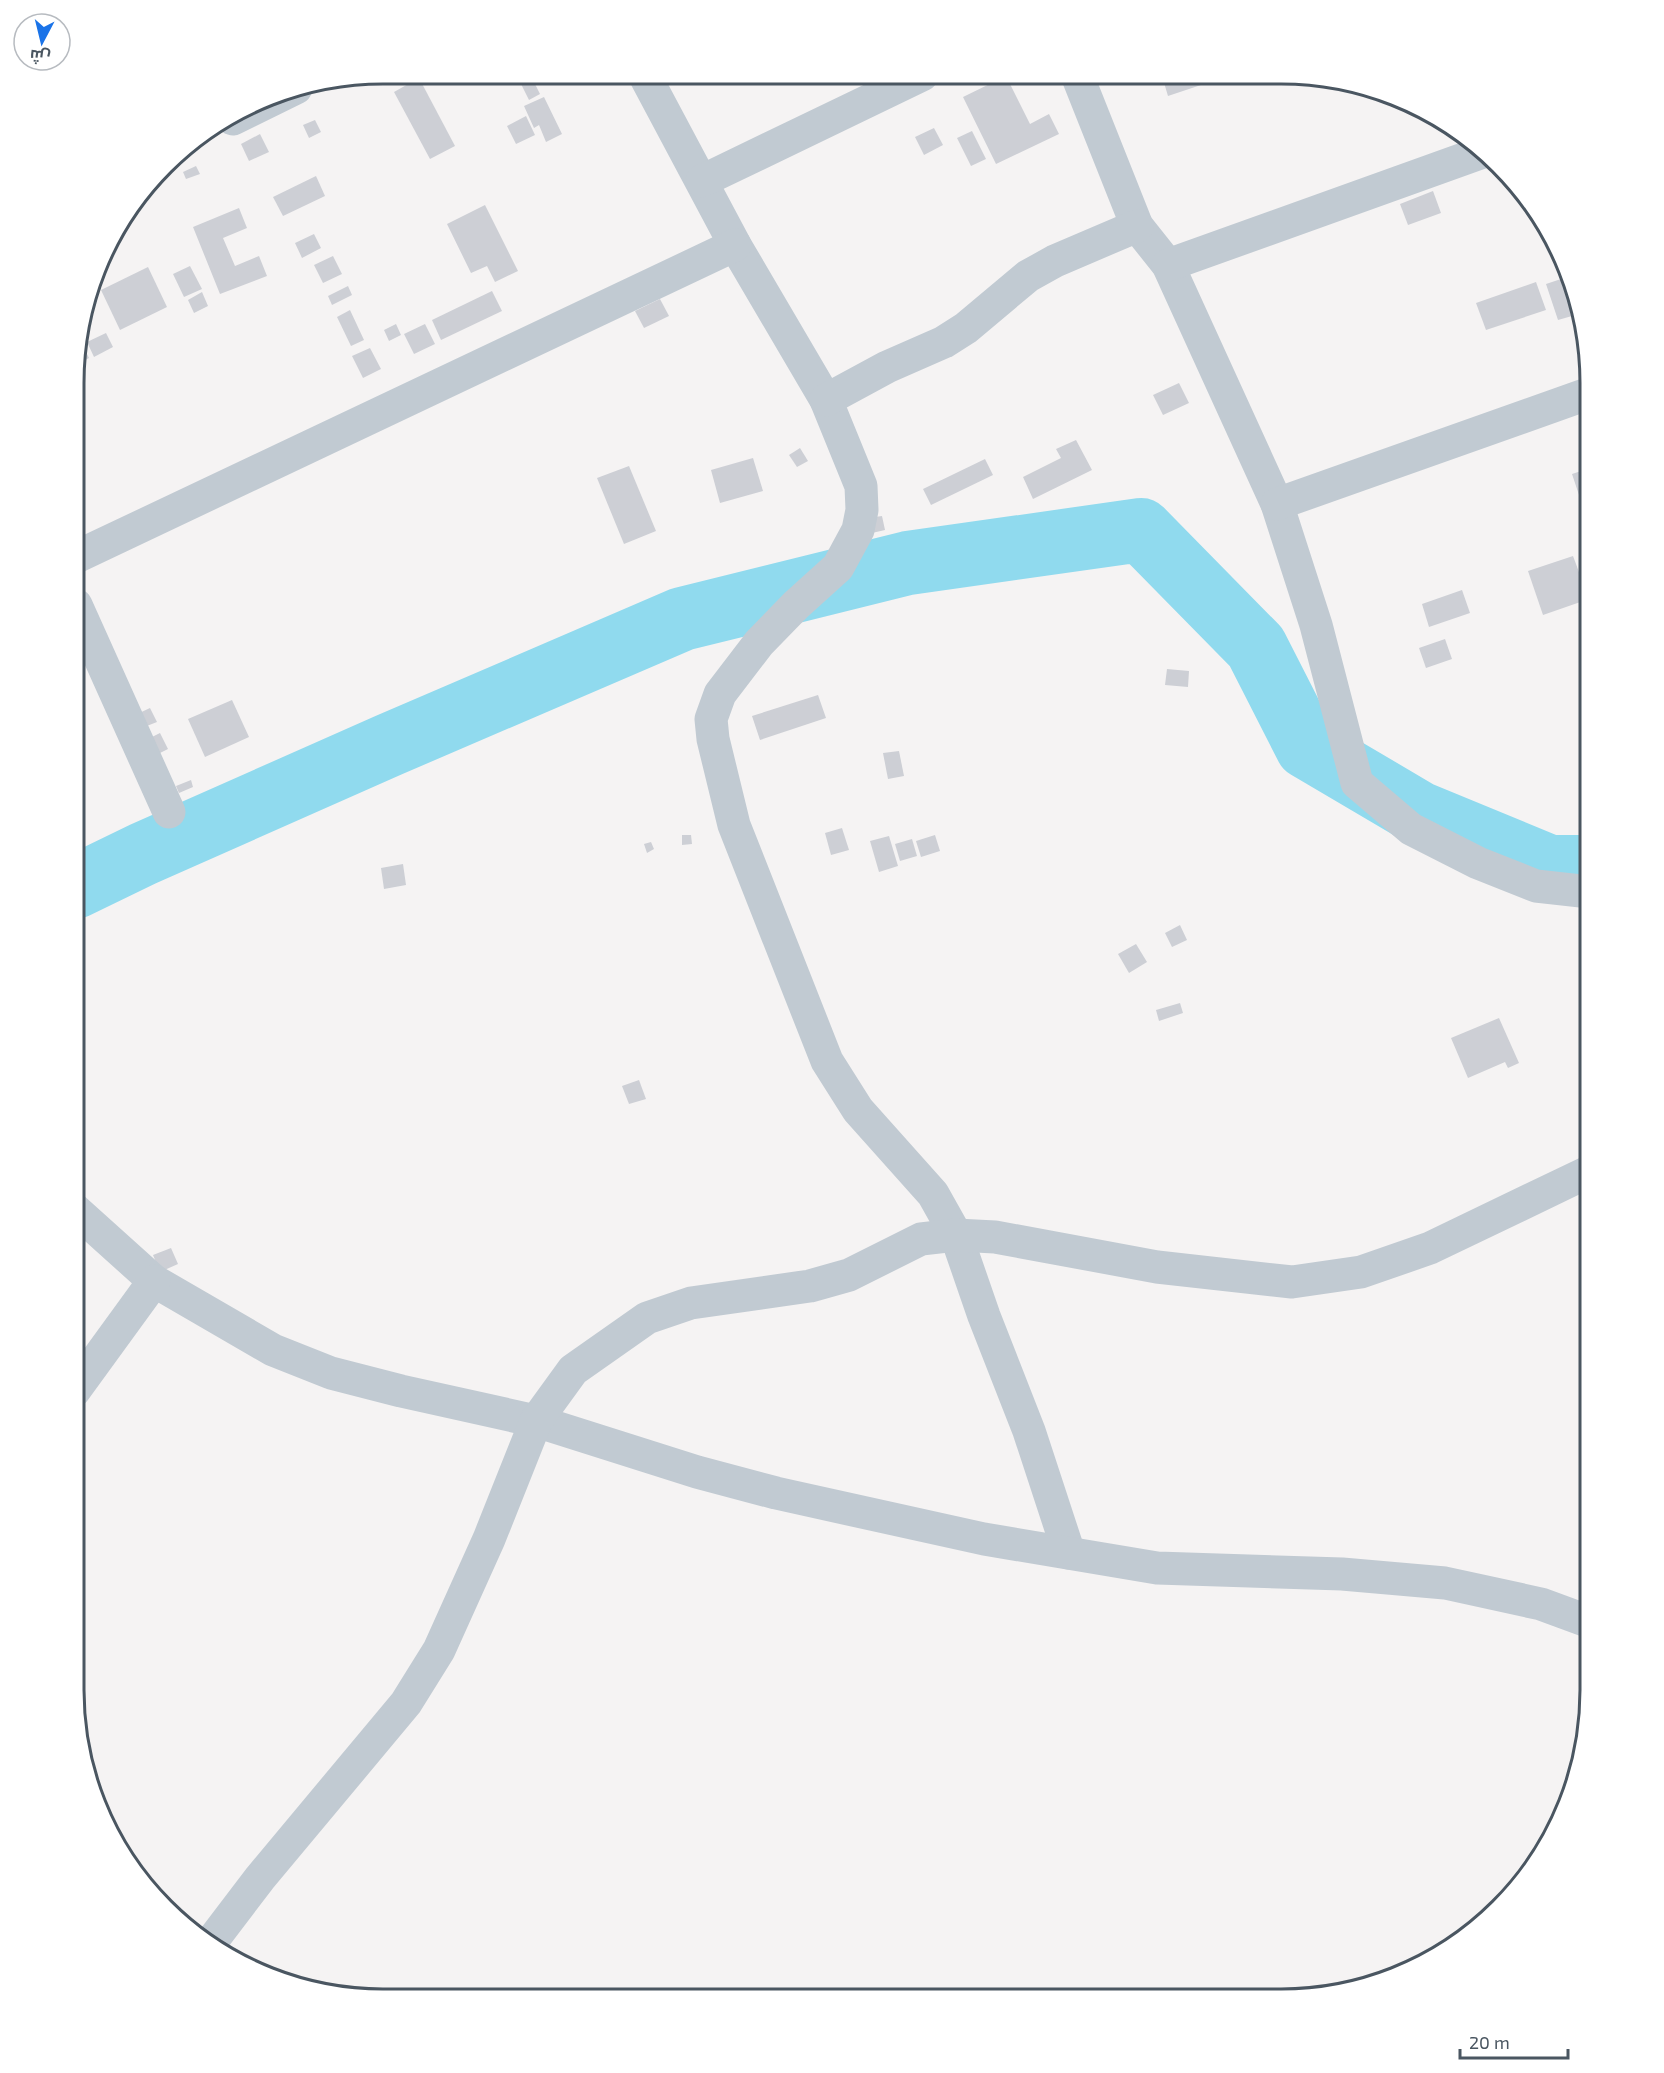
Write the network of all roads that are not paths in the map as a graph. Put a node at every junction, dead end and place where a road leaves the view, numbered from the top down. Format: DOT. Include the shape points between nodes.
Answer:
graph roads {
  1 [pos="649,84"];
  2 [pos="903,84"];
  3 [pos="1081,84"];
  4 [pos="1474,155"];
  5 [pos="702,181"];
  6 [pos="1137,226"];
  7 [pos="735,245"];
  8 [pos="1168,265"];
  9 [pos="1580,397"];
  10 [pos="826,400"];
  11 [pos="1277,504"];
  12 [pos="84,553"];
  13 [pos="84,623"];
  14 [pos="169,812"];
  15 [pos="1580,891"];
  16 [pos="1580,1176"];
  17 [pos="84,1218"];
  18 [pos="956,1235"];
  19 [pos="154,1281"];
  20 [pos="84,1377"];
  21 [pos="536,1421"];
  22 [pos="1069,1554"];
  23 [pos="1580,1618"];
  24 [pos="215,1937"];
  1 -- 5 [label="street"];
  2 -- 5 [label="street"];
  3 -- 6 [label="street"];
  4 -- 8 [label="street"];
  5 -- 7 [label="street"];
  6 -- 8 [label="street"];
  6 -- 10 [label="street" via="1028,276 944,342"];
  7 -- 10 [label="street"];
  7 -- 12 [label="street"];
  8 -- 11 [label="street"];
  9 -- 11 [label="street"];
  10 -- 18 [label="street" via="861,486 858,530 838,567 759,643 720,694 711,719 713,739 734,825 827,1061 858,1110 933,1194"];
  11 -- 15 [label="street" via="1316,625 1357,783 1411,829 1478,863 1536,886"];
  13 -- 14 [label="street"];
  16 -- 18 [label="street" via="1430,1248 1360,1272 1292,1282 1157,1267 995,1237"];
  17 -- 19 [label="street"];
  18 -- 21 [label="street" via="921,1239 849,1275 810,1286 691,1303 647,1318 573,1370"];
  18 -- 22 [label="street" via="1029,1431"];
  19 -- 20 [label="street"];
  19 -- 21 [label="street" via="273,1350 331,1373"];
  21 -- 22 [label="street" via="776,1493"];
  21 -- 24 [label="street" via="439,1650 406,1702"];
  22 -- 23 [label="street" via="1156,1568 1342,1574 1446,1583 1541,1604"];
}
